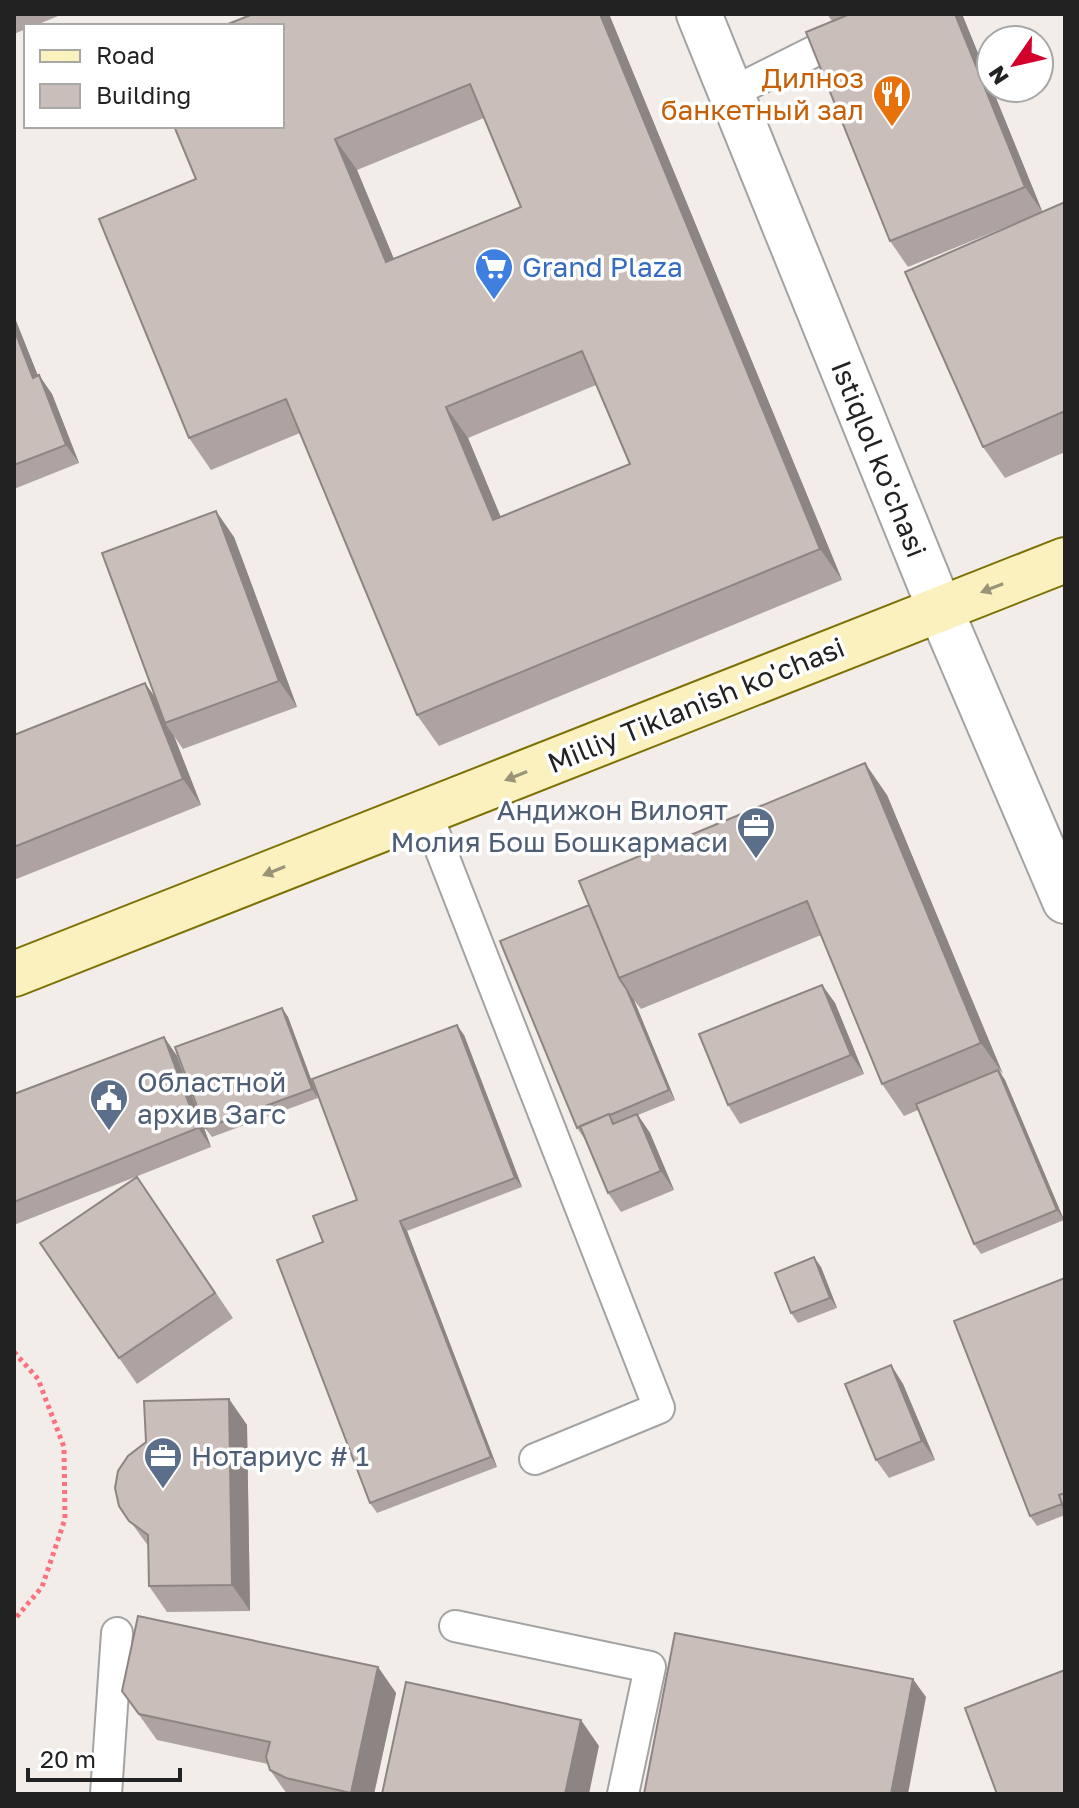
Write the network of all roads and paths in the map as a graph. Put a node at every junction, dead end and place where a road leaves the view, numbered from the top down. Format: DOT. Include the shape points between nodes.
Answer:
graph roads {
  1 [pos="699,14"];
  2 [pos="889,14"];
  3 [pos="731,93"];
  4 [pos="1065,560"];
  5 [pos="940,609"];
  6 [pos="426,812"];
  7 [pos="1065,901"];
  8 [pos="14,974"];
  9 [pos="14,1352"];
  10 [pos="535,1459"];
  11 [pos="14,1620"];
  12 [pos="455,1626"];
  13 [pos="117,1633"];
  14 [pos="106,1794"];
  15 [pos="623,1794"];
  1 -- 3 [label="street, Istiqlol ko'chasi"];
  2 -- 3 [label="lane"];
  3 -- 5 [label="street, Istiqlol ko'chasi"];
  4 -- 5 [label="street, Milliy Tiklanish ko'chasi, one-way"];
  5 -- 6 [label="street, Milliy Tiklanish ko'chasi, one-way"];
  5 -- 7 [label="street, Istiqlol ko'chasi"];
  6 -- 8 [label="street, Milliy Tiklanish ko'chasi, one-way"];
  6 -- 10 [label="lane" via="659,1408"];
  9 -- 11 [label="path" via="38,1379 64,1447 65,1519 42,1587"];
  12 -- 15 [label="lane" via="650,1667"];
  13 -- 14 [label="lane"];
}
